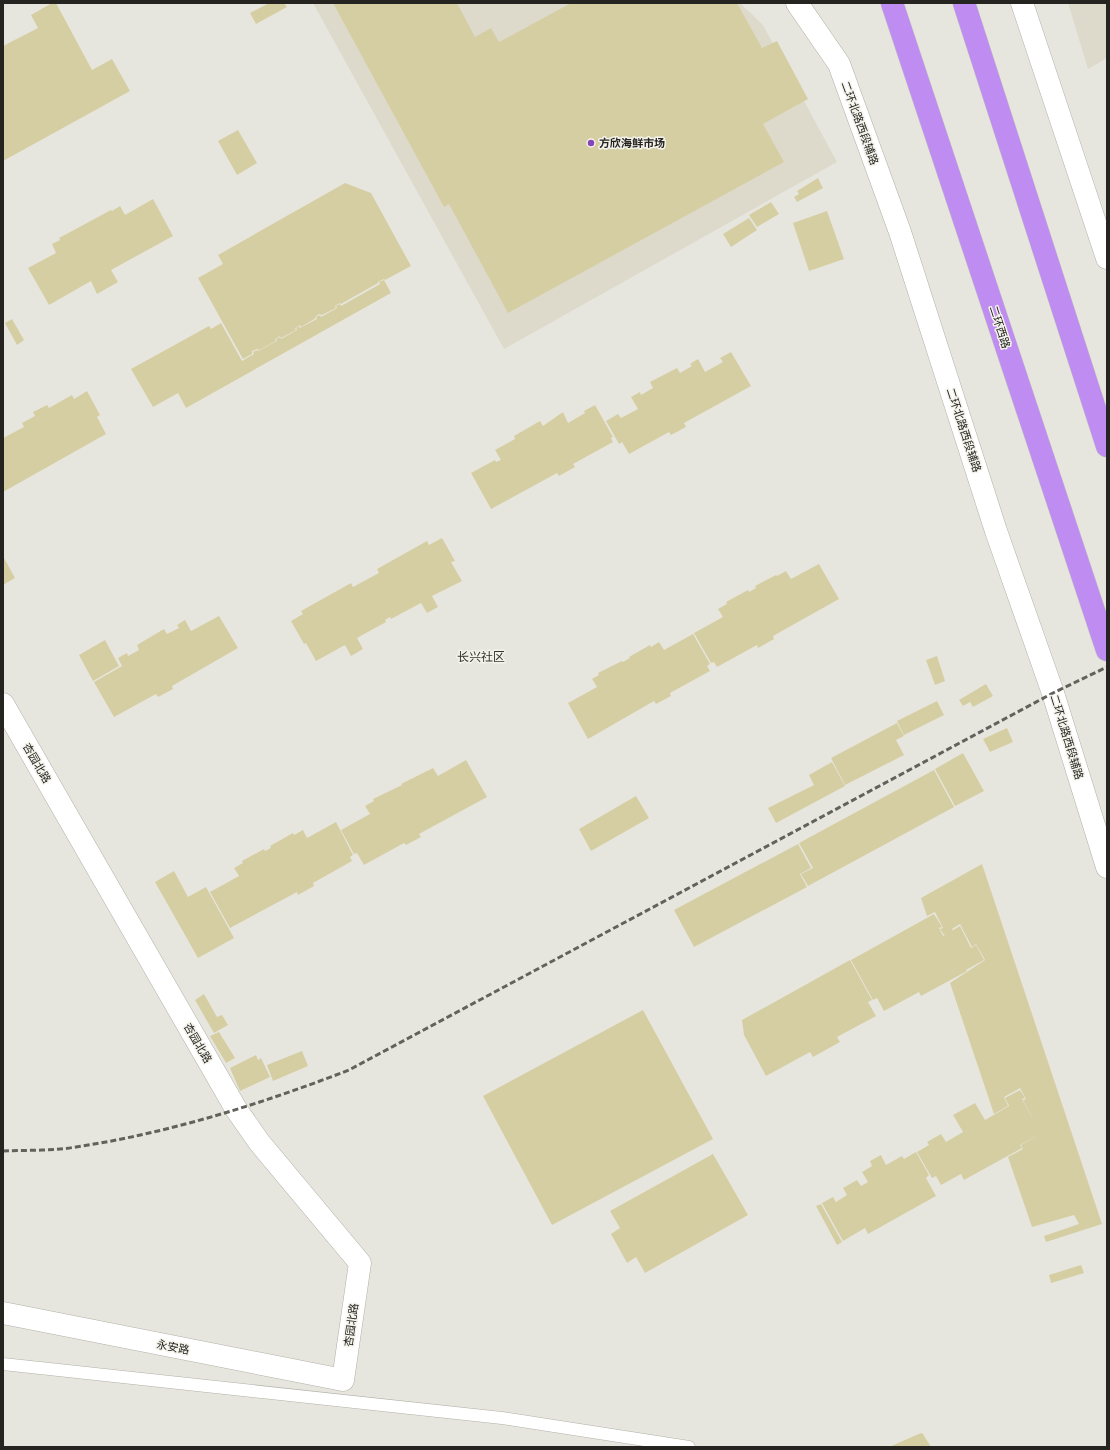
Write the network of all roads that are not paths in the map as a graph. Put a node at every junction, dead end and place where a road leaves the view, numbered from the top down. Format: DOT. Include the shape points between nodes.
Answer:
graph roads {
  1 [pos="797,3"];
  2 [pos="892,3"];
  3 [pos="964,3"];
  4 [pos="1022,3"];
  5 [pos="1107,258"];
  6 [pos="1107,446"];
  7 [pos="1107,650"];
  8 [pos="3,704"];
  9 [pos="1107,867"];
  10 [pos="3,1314"];
  11 [pos="3,1364"];
  12 [pos="343,1380"];
  13 [pos="689,1447"];
  1 -- 9 [label="main road, 二环北路西段辅路" via="839,64 900,232 996,531 1053,693"];
  2 -- 7 [label="highway, 二环西路"];
  3 -- 6 [label="highway"];
  4 -- 5 [label="main road"];
  8 -- 12 [label="main road, 杏园北路" via="236,1109 259,1142 360,1263"];
  10 -- 12 [label="main road, 永安路"];
  11 -- 13 [label="lane" via="502,1418"];
}
